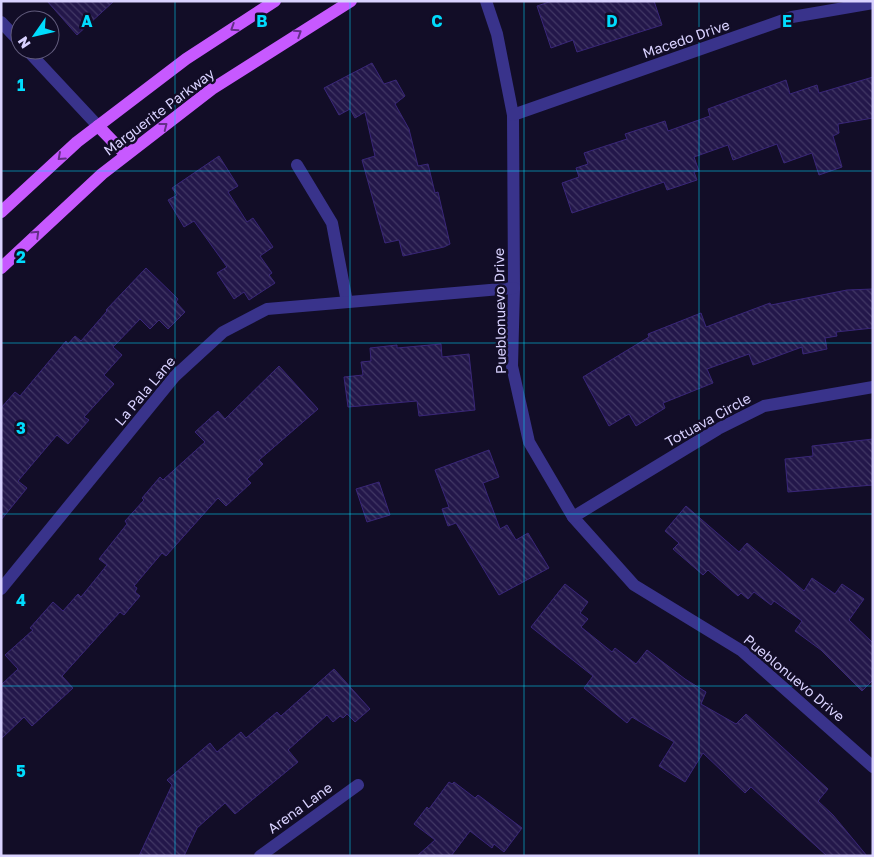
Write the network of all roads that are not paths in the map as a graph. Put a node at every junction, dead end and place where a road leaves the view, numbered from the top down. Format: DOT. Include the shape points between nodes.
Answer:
graph roads {
  1 [pos="275,1"];
  2 [pos="352,1"];
  3 [pos="486,1"];
  4 [pos="873,3"];
  5 [pos="1,22"];
  6 [pos="10,31"];
  7 [pos="36,60"];
  8 [pos="512,115"];
  9 [pos="98,126"];
  10 [pos="126,155"];
  11 [pos="297,165"];
  12 [pos="1,212"];
  13 [pos="1,268"];
  14 [pos="514,288"];
  15 [pos="347,302"];
  16 [pos="873,387"];
  17 [pos="572,517"];
  18 [pos="1,589"];
  19 [pos="873,767"];
  20 [pos="358,785"];
  21 [pos="260,856"];
  1 -- 9 [label="main road, Marguerite Parkway, one-way" via="186,59"];
  10 -- 2 [label="main road, Marguerite Parkway, one-way" via="212,89"];
  3 -- 8 [label="street, Pueblonuevo Drive" via="497,34"];
  4 -- 8 [label="street, Macedo Drive" via="792,17"];
  5 -- 6 [label="street"];
  7 -- 9 [label="street"];
  8 -- 14 [label="street, Pueblonuevo Drive"];
  9 -- 10 [label="main road"];
  9 -- 12 [label="main road, Marguerite Parkway, one-way"];
  13 -- 10 [label="main road, Marguerite Parkway, one-way"];
  11 -- 15 [label="street" via="332,223"];
  14 -- 15 [label="street, La Pala Lane"];
  14 -- 17 [label="street, Pueblonuevo Drive" via="512,366 529,442"];
  15 -- 18 [label="street, La Pala Lane" via="267,309 222,332 175,376"];
  16 -- 17 [label="street, Totuava Circle" via="764,406 718,428"];
  17 -- 19 [label="street, Pueblonuevo Drive" via="634,585 742,651"];
  20 -- 21 [label="street, Arena Lane"];
}
